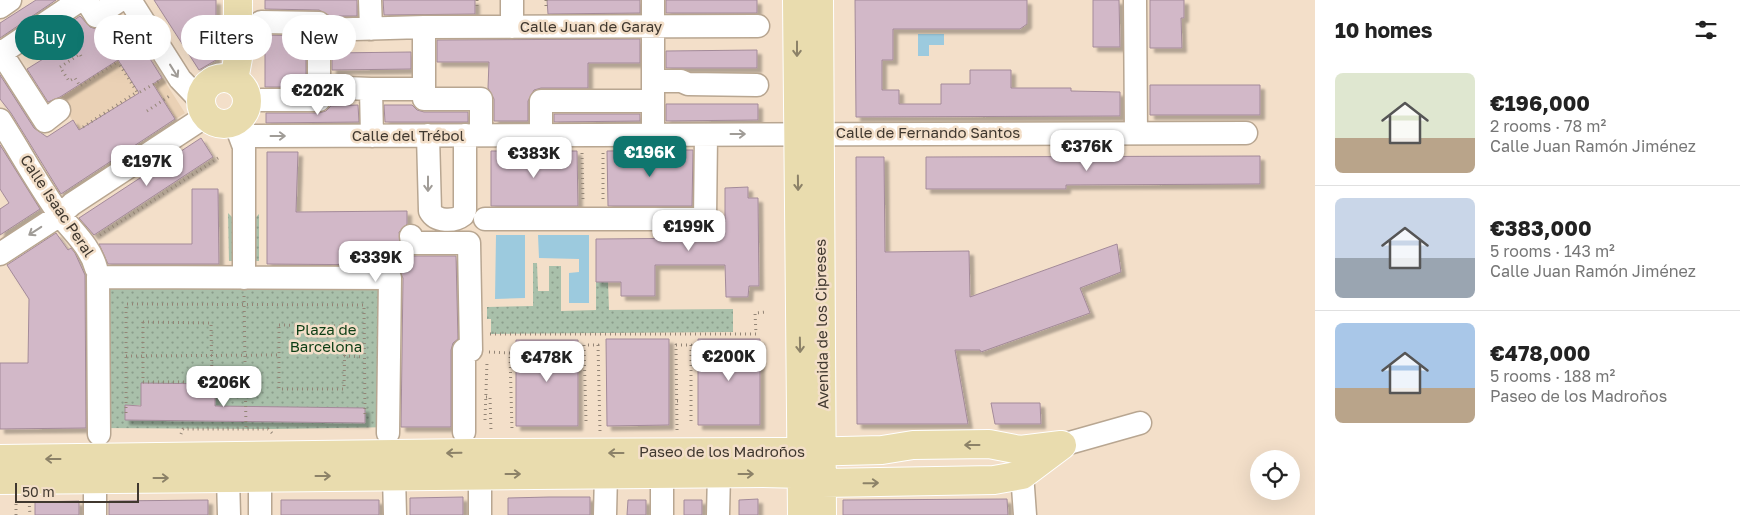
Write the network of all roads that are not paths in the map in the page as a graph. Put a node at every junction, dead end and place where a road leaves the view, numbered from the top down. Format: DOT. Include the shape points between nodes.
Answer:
graph roads {
  1 [pos="10,0"];
  2 [pos="80,0"];
  3 [pos="120,0"];
  4 [pos="130,0"];
  5 [pos="238,0"];
  6 [pos="370,0"];
  7 [pos="512,0"];
  8 [pos="653,0"];
  9 [pos="797,0"];
  10 [pos="819,0"];
  11 [pos="1135,0"];
  12 [pos="0,6"];
  13 [pos="91,8"];
  14 [pos="653,26"];
  15 [pos="758,26"];
  16 [pos="424,27"];
  17 [pos="512,27"];
  18 [pos="356,29"];
  19 [pos="370,29"];
  20 [pos="0,52"];
  21 [pos="319,60"];
  22 [pos="234,80"];
  23 [pos="757,85"];
  24 [pos="319,87"];
  25 [pos="371,89"];
  26 [pos="424,89"];
  27 [pos="649,91"];
  28 [pos="261,100"];
  29 [pos="203,108"];
  30 [pos="59,110"];
  31 [pos="0,120"];
  32 [pos="541,124"];
  33 [pos="238,129"];
  34 [pos="473,130"];
  35 [pos="1136,133"];
  36 [pos="1246,133"];
  37 [pos="706,134"];
  38 [pos="808,134"];
  39 [pos="428,135"];
  40 [pos="653,135"];
  41 [pos="372,136"];
  42 [pos="60,215"];
  43 [pos="485,219"];
  44 [pos="411,236"];
  45 [pos="0,254"];
  46 [pos="96,268"];
  47 [pos="244,278"];
  48 [pos="1140,424"];
  49 [pos="464,432"];
  50 [pos="1062,445"];
  51 [pos="388,455"];
  52 [pos="98,457"];
  53 [pos="0,459"];
  54 [pos="1021,462"];
  55 [pos="812,465"];
  56 [pos="253,467"];
  57 [pos="480,474"];
  58 [pos="606,474"];
  59 [pos="662,474"];
  60 [pos="719,474"];
  61 [pos="228,477"];
  62 [pos="8,489"];
  63 [pos="95,515"];
  64 [pos="229,515"];
  65 [pos="260,515"];
  66 [pos="395,515"];
  67 [pos="480,515"];
  68 [pos="605,515"];
  69 [pos="662,515"];
  70 [pos="718,515"];
  71 [pos="802,515"];
  72 [pos="822,515"];
  73 [pos="1025,515"];
  1 -- 12 [label="street"];
  2 -- 20 [label="street"];
  3 -- 13 [label="street"];
  4 -- 29 [label="street, one-way" via="180,79"];
  5 -- 22 [label="main road" via="238,58"];
  6 -- 19 [label="street"];
  7 -- 17 [label="street"];
  8 -- 14 [label="street"];
  9 -- 38 [label="main road, Avenida de los Cipreses, one-way"];
  10 -- 38 [label="main road, Avenida de los Cipreses"];
  11 -- 35 [label="street"];
  14 -- 15 [label="street, Calle Juan de Garay"];
  14 -- 17 [label="street, Calle Juan de Garay"];
  14 -- 27 [label="street"];
  16 -- 17 [label="street, Calle Juan de Garay"];
  16 -- 19 [label="street, Calle Juan de Garay"];
  16 -- 26 [label="street"];
  18 -- 19 [label="street, Calle Juan de Garay"];
  20 -- 30 [label="street" via="45,121"];
  21 -- 24 [label="street"];
  22 -- 29 [label="main road" via="227,78 206,87"];
  22 -- 33 [label="main road" via="246,92 248,100"];
  23 -- 27 [label="street" via="688,84 681,81"];
  24 -- 25 [label="street"];
  24 -- 28 [label="street" via="319,100"];
  25 -- 26 [label="street"];
  25 -- 41 [label="street"];
  26 -- 34 [label="street" via="424,99 481,99"];
  27 -- 32 [label="street" via="541,102"];
  27 -- 40 [label="street"];
  29 -- 33 [label="main road" via="219,124"];
  29 -- 42 [label="street"];
  31 -- 42 [label="street, Calle Isaac Peral"];
  33 -- 41 [label="street, Calle del Trébol, one-way" via="251,136"];
  33 -- 47 [label="street"];
  34 -- 39 [label="street, Calle del Trébol"];
  39 -- 34 [label="street, one-way" via="430,211 438,219 452,219 464,215"];
  34 -- 40 [label="street, Calle del Trébol"];
  35 -- 36 [label="street, Calle de Fernando Santos"];
  35 -- 38 [label="street, Calle de Fernando Santos"];
  37 -- 38 [label="street, Calle del Trébol, one-way"];
  37 -- 40 [label="street, Calle del Trébol"];
  37 -- 43 [label="street" via="705,219"];
  38 -- 55 [label="main road, Avenida de los Cipreses"];
  39 -- 41 [label="street, Calle del Trébol"];
  42 -- 45 [label="street, one-way"];
  42 -- 46 [label="street, Calle Isaac Peral" via="78,234"];
  44 -- 49 [label="street" via="412,243 469,242 471,350 464,350"];
  47 -- 51 [label="street" via="390,278"];
  47 -- 52 [label="street" via="98,277"];
  48 -- 50 [label="street, Paseo de los Madroños"];
  50 -- 54 [label="main road, Paseo de los Madroños"];
  55 -- 51 [label="main road, Paseo de los Madroños, one-way" via="474,453"];
  51 -- 56 [label="main road"];
  51 -- 57 [label="main road, Paseo de los Madroños"];
  51 -- 66 [label="street"];
  52 -- 53 [label="main road, one-way"];
  52 -- 56 [label="main road"];
  52 -- 61 [label="main road, one-way"];
  52 -- 62 [label="main road"];
  52 -- 63 [label="street"];
  55 -- 54 [label="main road, Paseo de los Madroños, one-way" via="994,480"];
  54 -- 55 [label="main road, Paseo de los Madroños, one-way" via="989,444 961,444 913,445"];
  54 -- 73 [label="street"];
  60 -- 55 [label="main road, Paseo de los Madroños, one-way"];
  55 -- 71 [label="main road, Avenida de los Cipreses"];
  55 -- 72 [label="main road, Avenida de los Cipreses"];
  56 -- 61 [label="main road"];
  56 -- 65 [label="street"];
  57 -- 58 [label="main road, Paseo de los Madroños, one-way"];
  57 -- 67 [label="street"];
  58 -- 59 [label="main road, Paseo de los Madroños"];
  58 -- 68 [label="street"];
  59 -- 60 [label="main road, Paseo de los Madroños"];
  59 -- 69 [label="street"];
  60 -- 70 [label="street"];
  61 -- 64 [label="street"];
}
